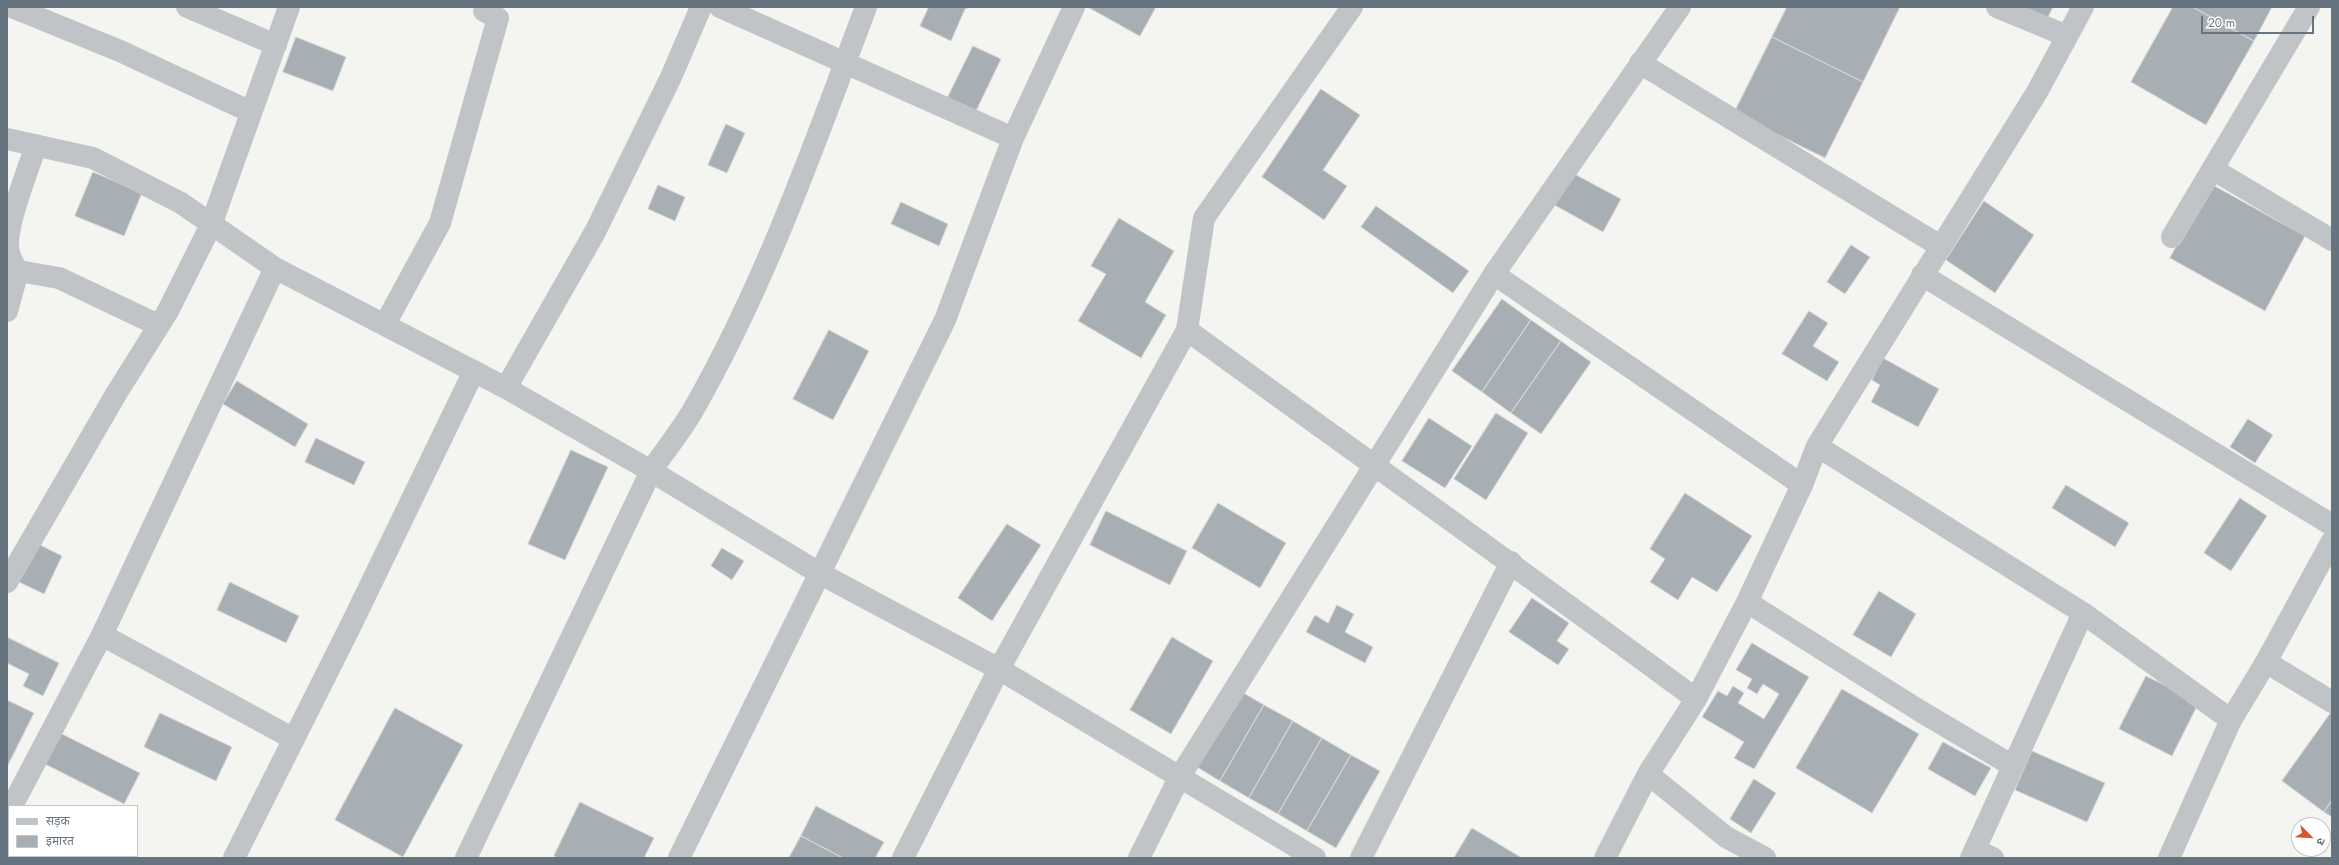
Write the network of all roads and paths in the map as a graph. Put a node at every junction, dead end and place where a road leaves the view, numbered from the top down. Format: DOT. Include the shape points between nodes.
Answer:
graph roads {
  1 [pos="12,7"];
  2 [pos="187,7"];
  3 [pos="289,7"];
  4 [pos="485,7"];
  5 [pos="701,7"];
  6 [pos="720,7"];
  7 [pos="866,7"];
  8 [pos="1074,7"];
  9 [pos="1352,7"];
  10 [pos="1680,7"];
  11 [pos="1996,7"];
  12 [pos="2083,7"];
  13 [pos="2309,7"];
  14 [pos="2067,36"];
  15 [pos="276,44"];
  16 [pos="845,63"];
  17 [pos="1640,64"];
  18 [pos="251,112"];
  19 [pos="1013,138"];
  20 [pos="7,139"];
  21 [pos="36,145"];
  22 [pos="2214,170"];
  23 [pos="211,225"];
  24 [pos="2172,237"];
  25 [pos="2332,240"];
  26 [pos="1940,246"];
  27 [pos="275,268"];
  28 [pos="12,270"];
  29 [pos="1494,274"];
  30 [pos="1922,275"];
  31 [pos="7,311"];
  32 [pos="385,324"];
  33 [pos="158,325"];
  34 [pos="1187,330"];
  35 [pos="474,371"];
  36 [pos="506,388"];
  37 [pos="1817,446"];
  38 [pos="1374,467"];
  39 [pos="651,471"];
  40 [pos="1802,485"];
  41 [pos="2332,525"];
  42 [pos="2332,541"];
  43 [pos="1511,562"];
  44 [pos="819,572"];
  45 [pos="7,582"];
  46 [pos="1747,602"];
  47 [pos="2083,613"];
  48 [pos="102,634"];
  49 [pos="2266,662"];
  50 [pos="999,670"];
  51 [pos="1696,698"];
  52 [pos="2332,702"];
  53 [pos="2232,720"];
  54 [pos="294,739"];
  55 [pos="2013,766"];
  56 [pos="1648,774"];
  57 [pos="1179,778"];
  58 [pos="13,805"];
  59 [pos="1980,855"];
  60 [pos="2177,855"];
  61 [pos="234,858"];
  62 [pos="466,858"];
  63 [pos="679,858"];
  64 [pos="903,858"];
  65 [pos="1139,858"];
  66 [pos="1315,858"];
  67 [pos="1361,858"];
  68 [pos="1605,858"];
  69 [pos="1765,858"];
  1 -- 18 [label="street" via="120,51"];
  2 -- 15 [label="street"];
  3 -- 15 [label="street"];
  4 -- 32 [label="street" via="484,11 498,18 440,223"];
  5 -- 36 [label="street" via="671,77 595,232"];
  6 -- 16 [label="street"];
  7 -- 16 [label="street"];
  8 -- 19 [label="street"];
  9 -- 34 [label="street" via="1204,218"];
  10 -- 17 [label="street"];
  11 -- 14 [label="street"];
  12 -- 14 [label="street"];
  13 -- 22 [label="street"];
  14 -- 26 [label="street" via="2037,92"];
  15 -- 18 [label="street"];
  16 -- 19 [label="street"];
  16 -- 39 [label="street" via="780,234 732,337 692,413"];
  17 -- 26 [label="street"];
  17 -- 29 [label="street"];
  18 -- 23 [label="street"];
  19 -- 44 [label="street" via="945,320"];
  20 -- 21 [label="street"];
  21 -- 23 [label="street" via="93,158 181,203"];
  21 -- 28 [label="street" via="10,227 8,245"];
  22 -- 24 [label="street"];
  22 -- 25 [label="street"];
  23 -- 27 [label="street"];
  23 -- 33 [label="street"];
  26 -- 30 [label="street"];
  27 -- 32 [label="street"];
  27 -- 48 [label="street"];
  28 -- 31 [label="street"];
  28 -- 33 [label="street" via="59,278"];
  29 -- 38 [label="street"];
  29 -- 40 [label="street"];
  30 -- 37 [label="street"];
  30 -- 41 [label="street"];
  32 -- 35 [label="street"];
  33 -- 45 [label="street"];
  34 -- 38 [label="street"];
  34 -- 50 [label="street"];
  35 -- 36 [label="street"];
  35 -- 54 [label="street" via="352,625"];
  36 -- 39 [label="street"];
  37 -- 40 [label="street"];
  37 -- 47 [label="street"];
  38 -- 43 [label="street"];
  38 -- 57 [label="street"];
  39 -- 44 [label="street"];
  39 -- 62 [label="street"];
  40 -- 46 [label="street"];
  42 -- 49 [label="street"];
  43 -- 51 [label="street"];
  43 -- 67 [label="street"];
  44 -- 50 [label="street"];
  44 -- 63 [label="street"];
  46 -- 51 [label="street"];
  46 -- 55 [label="street"];
  47 -- 53 [label="street"];
  47 -- 55 [label="street"];
  48 -- 54 [label="street"];
  48 -- 58 [label="street"];
  49 -- 52 [label="street"];
  49 -- 53 [label="street"];
  50 -- 57 [label="street"];
  50 -- 64 [label="street"];
  51 -- 56 [label="street"];
  53 -- 60 [label="street"];
  54 -- 61 [label="street"];
  55 -- 59 [label="street"];
  56 -- 68 [label="street"];
  56 -- 69 [label="street" via="1726,837"];
  57 -- 65 [label="street"];
  57 -- 66 [label="street"];
}
